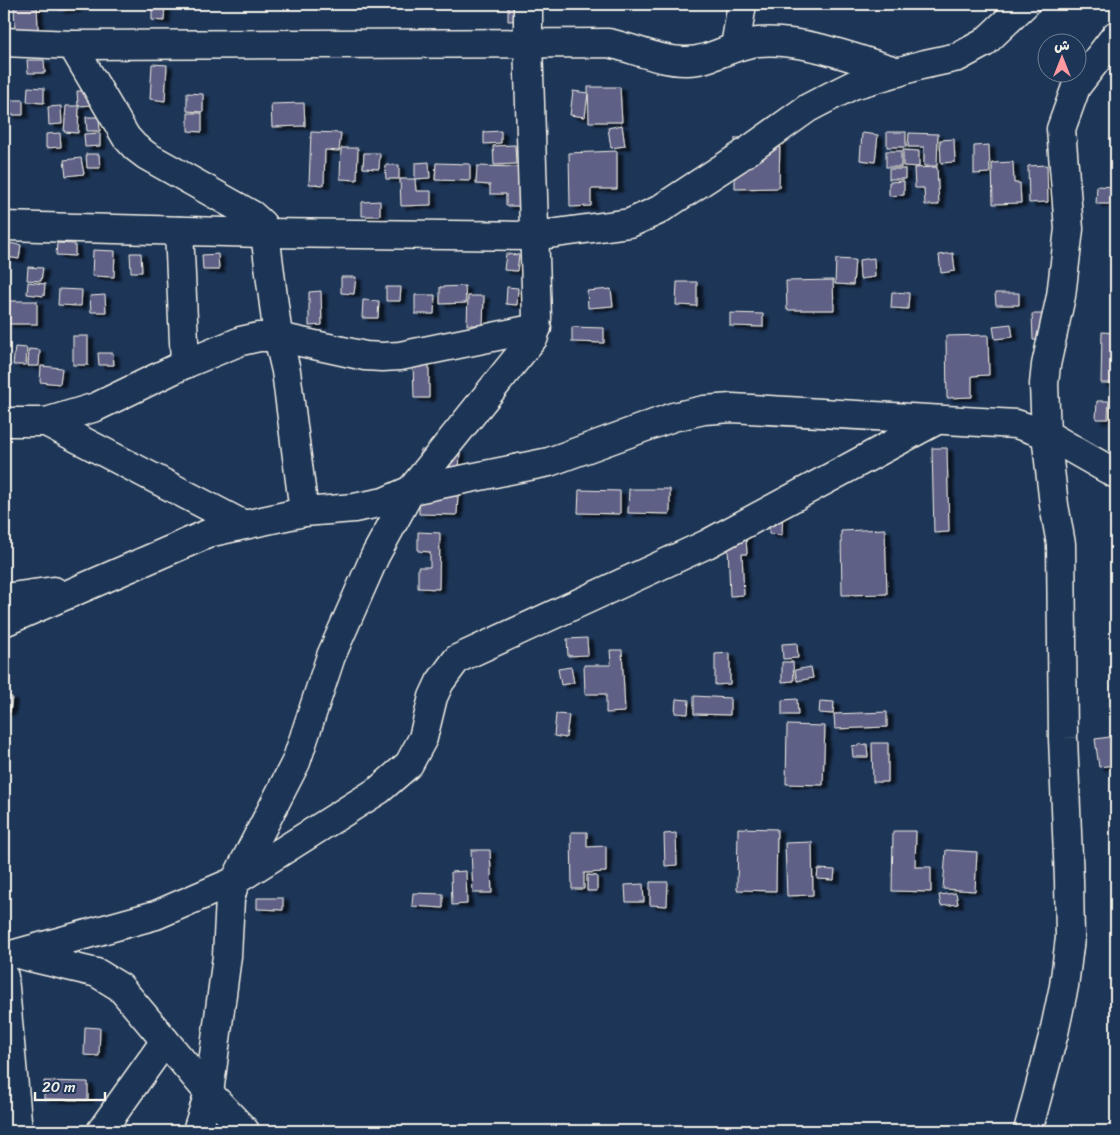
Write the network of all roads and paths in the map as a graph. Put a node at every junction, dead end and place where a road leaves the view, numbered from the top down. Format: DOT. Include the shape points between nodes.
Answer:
graph roads {
  1 [pos="528,4"];
  2 [pos="742,4"];
  3 [pos="1025,4"];
  4 [pos="1114,41"];
  5 [pos="4,42"];
  6 [pos="528,43"];
  7 [pos="72,45"];
  8 [pos="735,47"];
  9 [pos="898,72"];
  10 [pos="4,226"];
  11 [pos="179,231"];
  12 [pos="265,233"];
  13 [pos="534,236"];
  14 [pos="537,328"];
  15 [pos="278,337"];
  16 [pos="185,364"];
  17 [pos="937,420"];
  18 [pos="4,422"];
  19 [pos="46,422"];
  20 [pos="1046,434"];
  21 [pos="1116,474"];
  22 [pos="411,490"];
  23 [pos="304,512"];
  24 [pos="244,526"];
  25 [pos="89,587"];
  26 [pos="4,598"];
  27 [pos="4,622"];
  28 [pos="235,880"];
  29 [pos="8,961"];
  30 [pos="166,1041"];
  31 [pos="209,1092"];
  32 [pos="18,1131"];
  33 [pos="101,1131"];
  34 [pos="197,1131"];
  35 [pos="246,1131"];
  36 [pos="1028,1131"];
  1 -- 6 [label="street"];
  2 -- 8 [label="street"];
  3 -- 9 [label="street" via="984,42 958,57"];
  4 -- 20 [label="street" via="1076,87 1061,129 1069,229 1061,296 1046,365"];
  5 -- 7 [label="street"];
  6 -- 7 [label="street"];
  6 -- 8 [label="street" via="608,43 627,46 664,60 686,62"];
  6 -- 13 [label="street"];
  7 -- 12 [label="street" via="135,147 252,215 262,224"];
  8 -- 9 [label="street" via="771,41 814,46"];
  9 -- 13 [label="street" via="853,85 808,108 657,211 630,223"];
  10 -- 11 [label="street"];
  11 -- 12 [label="street"];
  11 -- 16 [label="street"];
  12 -- 13 [label="street"];
  12 -- 15 [label="street"];
  13 -- 14 [label="street"];
  14 -- 15 [label="street" via="382,357"];
  14 -- 22 [label="street" via="534,337"];
  15 -- 16 [label="street" via="241,341"];
  15 -- 23 [label="street" via="286,371"];
  16 -- 19 [label="street" via="96,407"];
  17 -- 20 [label="street" via="1016,424"];
  17 -- 22 [label="street" via="732,408 704,410 673,417 549,462"];
  17 -- 28 [label="street" via="707,544 457,659 432,697 423,738 408,764 379,790"];
  18 -- 19 [label="street"];
  19 -- 24 [label="street"];
  20 -- 21 [label="street"];
  20 -- 36 [label="street" via="1061,544 1070,938 1054,1033"];
  22 -- 23 [label="street" via="384,502"];
  22 -- 28 [label="street" via="375,556 331,656 296,762"];
  23 -- 24 [label="street"];
  24 -- 25 [label="street" via="212,532"];
  25 -- 26 [label="street"];
  25 -- 27 [label="street"];
  28 -- 29 [label="street" via="156,915"];
  28 -- 31 [label="street" via="230,899 228,956"];
  29 -- 30 [label="street" via="97,973 120,987"];
  29 -- 32 [label="street"];
  30 -- 31 [label="street"];
  30 -- 33 [label="street"];
  31 -- 34 [label="street"];
  31 -- 35 [label="street"];
}
